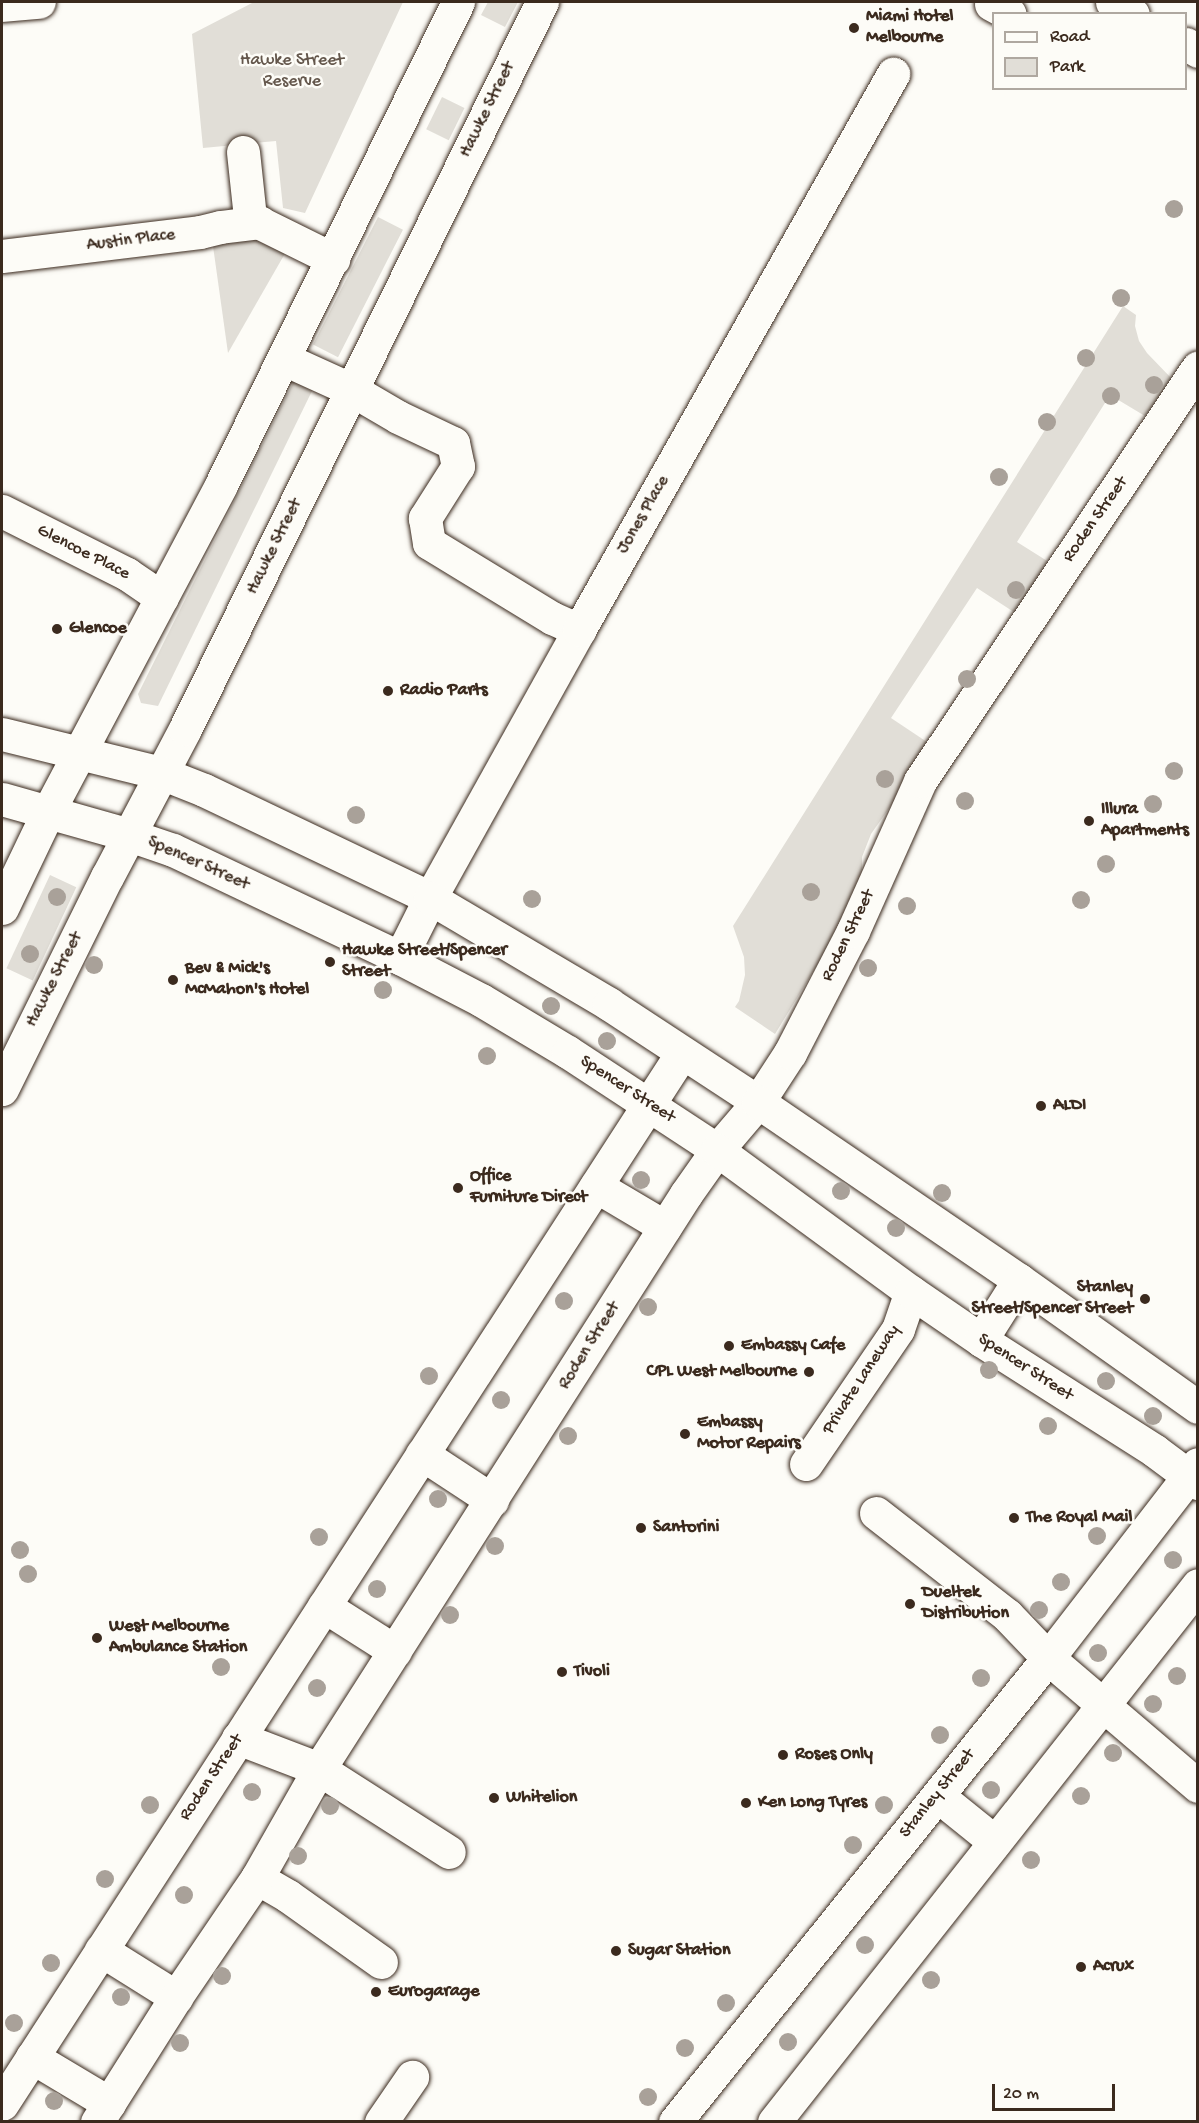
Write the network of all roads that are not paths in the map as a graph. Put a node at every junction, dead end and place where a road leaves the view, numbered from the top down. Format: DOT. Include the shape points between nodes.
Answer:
graph roads {
  1 [pos="39,2"];
  2 [pos="458,2"];
  3 [pos="542,2"];
  4 [pos="1112,2"];
  5 [pos="2,5"];
  6 [pos="1130,12"];
  7 [pos="893,74"];
  8 [pos="243,153"];
  9 [pos="260,222"];
  10 [pos="2,256"];
  11 [pos="333,260"];
  12 [pos="284,359"];
  13 [pos="1197,369"];
  14 [pos="351,390"];
  15 [pos="2,511"];
  16 [pos="162,598"];
  17 [pos="579,630"];
  18 [pos="2,734"];
  19 [pos="81,753"];
  20 [pos="161,773"];
  21 [pos="2,799"];
  22 [pos="48,812"];
  23 [pos="129,835"];
  24 [pos="430,898"];
  25 [pos="2,908"];
  26 [pos="400,958"];
  27 [pos="682,1053"];
  28 [pos="9,1055"];
  29 [pos="2,1089"];
  30 [pos="758,1102"];
  31 [pos="648,1104"];
  32 [pos="717,1150"];
  33 [pos="596,1185"];
  34 [pos="665,1227"];
  35 [pos="1019,1280"];
  36 [pos="912,1292"];
  37 [pos="981,1340"];
  38 [pos="1197,1407"];
  39 [pos="422,1454"];
  40 [pos="806,1464"];
  41 [pos="1194,1474"];
  42 [pos="492,1500"];
  43 [pos="876,1513"];
  44 [pos="1197,1585"];
  45 [pos="324,1606"];
  46 [pos="395,1652"];
  47 [pos="1048,1658"];
  48 [pos="1102,1707"];
  49 [pos="238,1738"];
  50 [pos="319,1768"];
  51 [pos="1197,1786"];
  52 [pos="938,1796"];
  53 [pos="995,1842"];
  54 [pos="449,1852"];
  55 [pos="257,1878"];
  56 [pos="101,1950"];
  57 [pos="381,1962"];
  58 [pos="176,1997"];
  59 [pos="32,2057"];
  60 [pos="412,2077"];
  61 [pos="2,2104"];
  62 [pos="103,2112"];
  63 [pos="381,2121"];
  64 [pos="675,2121"];
  65 [pos="774,2121"];
  1 -- 5 [label="street"];
  2 -- 11 [label="street"];
  3 -- 14 [label="street, Hawke Street"];
  4 -- 6 [label="street"];
  7 -- 17 [label="street, Jones Place"];
  8 -- 9 [label="street" via="250,218"];
  9 -- 10 [label="street, Austin Place"];
  9 -- 11 [label="street"];
  11 -- 12 [label="street"];
  12 -- 14 [label="street"];
  12 -- 16 [label="street"];
  13 -- 30 [label="street, Roden Street" via="920,781 838,961 790,1053"];
  14 -- 17 [label="street" via="453,443 458,466 424,518 429,543 552,618"];
  14 -- 20 [label="street, Hawke Street"];
  15 -- 16 [label="street, Glencoe Place" via="127,574"];
  16 -- 19 [label="street"];
  17 -- 24 [label="street, Jones Place"];
  18 -- 19 [label="street"];
  19 -- 20 [label="street"];
  19 -- 22 [label="street"];
  20 -- 23 [label="street, Hawke Street"];
  20 -- 24 [label="street"];
  21 -- 22 [label="street, Spencer Street"];
  22 -- 23 [label="street, Spencer Street"];
  22 -- 25 [label="street"];
  23 -- 26 [label="street, Spencer Street" via="174,850"];
  23 -- 28 [label="street, Hawke Street"];
  24 -- 26 [label="street, Jones Place"];
  24 -- 27 [label="street" via="609,1004"];
  26 -- 31 [label="street, Spencer Street" via="482,1000"];
  27 -- 30 [label="street"];
  27 -- 31 [label="street, Roden Street"];
  28 -- 29 [label="street, Hawke Street"];
  30 -- 32 [label="street, Roden Street"];
  30 -- 35 [label="street"];
  31 -- 32 [label="street, Spencer Street"];
  31 -- 33 [label="street, Roden Street"];
  32 -- 34 [label="street, Roden Street"];
  32 -- 36 [label="street, Spencer Street"];
  33 -- 34 [label="street"];
  33 -- 39 [label="street, Roden Street"];
  34 -- 42 [label="street, Roden Street"];
  35 -- 37 [label="street"];
  35 -- 38 [label="street"];
  36 -- 37 [label="street, Spencer Street"];
  36 -- 40 [label="street, Private Laneway" via="898,1329"];
  37 -- 41 [label="street, Spencer Street"];
  39 -- 42 [label="street"];
  39 -- 45 [label="street, Roden Street"];
  41 -- 47 [label="street, Stanley Street"];
  42 -- 46 [label="street, Roden Street"];
  43 -- 47 [label="street" via="1007,1615"];
  44 -- 48 [label="street"];
  45 -- 46 [label="street"];
  45 -- 49 [label="street, Roden Street"];
  46 -- 50 [label="street, Roden Street"];
  47 -- 48 [label="street"];
  47 -- 52 [label="street, Stanley Street"];
  48 -- 51 [label="street"];
  48 -- 53 [label="street"];
  49 -- 50 [label="street"];
  49 -- 56 [label="street, Roden Street"];
  50 -- 54 [label="street"];
  50 -- 55 [label="street, Roden Street"];
  52 -- 53 [label="street"];
  52 -- 64 [label="street, Stanley Street"];
  53 -- 65 [label="street"];
  55 -- 57 [label="street"];
  55 -- 58 [label="street, Roden Street"];
  56 -- 58 [label="street"];
  56 -- 59 [label="street, Roden Street"];
  58 -- 62 [label="street, Roden Street"];
  59 -- 61 [label="street, Roden Street"];
  59 -- 62 [label="street, Roden Street"];
  60 -- 63 [label="street"];
}
